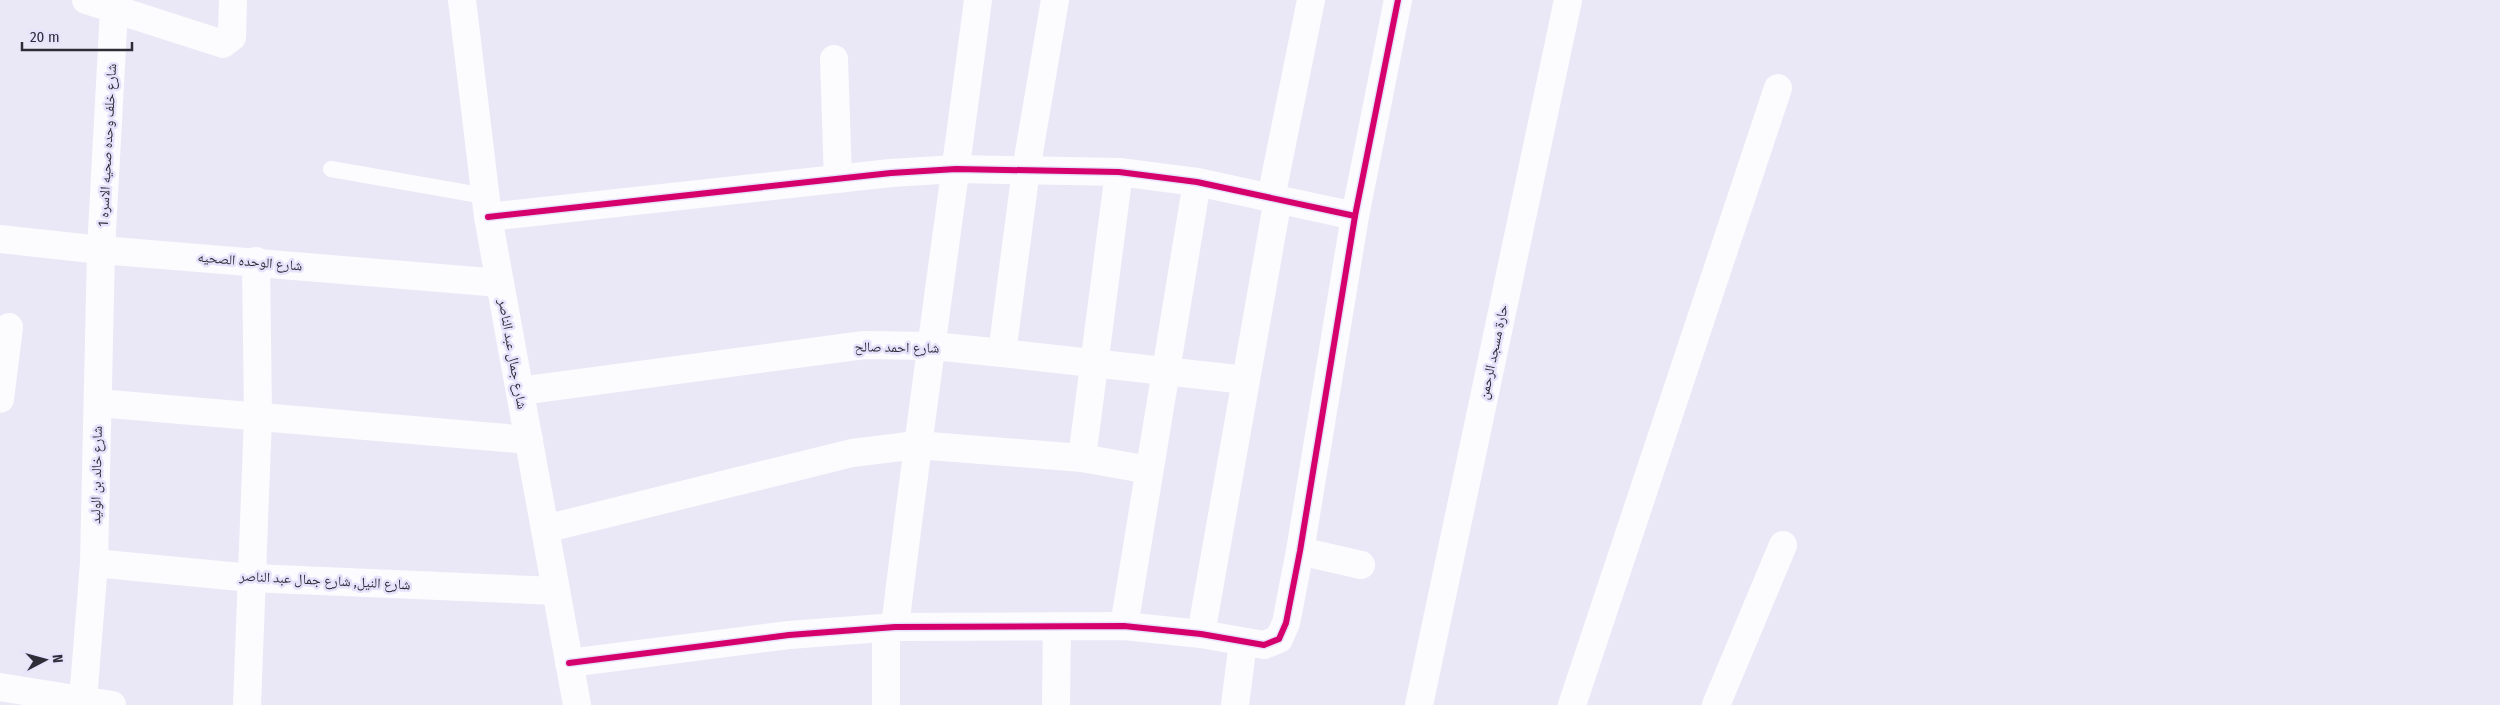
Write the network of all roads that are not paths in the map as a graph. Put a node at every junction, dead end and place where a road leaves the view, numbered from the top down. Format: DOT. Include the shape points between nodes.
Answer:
graph roads {
  1 [pos="86,0"];
  2 [pos="233,0"];
  3 [pos="462,0"];
  4 [pos="978,0"];
  5 [pos="1056,0"];
  6 [pos="1311,0"];
  7 [pos="1398,0"];
  8 [pos="1568,0"];
  9 [pos="114,10"];
  10 [pos="834,58"];
  11 [pos="1778,88"];
  12 [pos="331,169"];
  13 [pos="956,169"];
  14 [pos="1026,170"];
  15 [pos="1120,172"];
  16 [pos="838,179"];
  17 [pos="1197,182"];
  18 [pos="1274,198"];
  19 [pos="487,207"];
  20 [pos="1355,216"];
  21 [pos="0,239"];
  22 [pos="101,250"];
  23 [pos="256,261"];
  24 [pos="500,283"];
  25 [pos="9,327"];
  26 [pos="933,346"];
  27 [pos="1002,353"];
  28 [pos="1094,362"];
  29 [pos="1164,371"];
  30 [pos="1246,380"];
  31 [pos="520,391"];
  32 [pos="0,399"];
  33 [pos="98,403"];
  34 [pos="258,417"];
  35 [pos="529,440"];
  36 [pos="917,444"];
  37 [pos="1082,458"];
  38 [pos="1149,470"];
  39 [pos="545,529"];
  40 [pos="1783,545"];
  41 [pos="1300,552"];
  42 [pos="94,563"];
  43 [pos="1361,565"];
  44 [pos="251,578"];
  45 [pos="556,590"];
  46 [pos="1057,626"];
  47 [pos="1124,626"];
  48 [pos="890,627"];
  49 [pos="1201,634"];
  50 [pos="1243,642"];
  51 [pos="569,662"];
  52 [pos="0,687"];
  53 [pos="83,700"];
  54 [pos="112,705"];
  55 [pos="247,705"];
  56 [pos="577,705"];
  57 [pos="886,705"];
  58 [pos="1056,705"];
  59 [pos="1234,705"];
  60 [pos="1419,705"];
  61 [pos="1572,705"];
  62 [pos="1716,705"];
  1 -- 9 [label="street"];
  2 -- 9 [label="street" via="232,37 223,44"];
  3 -- 19 [label="street, شارع جمال عبد الناصر"];
  4 -- 13 [label="street"];
  5 -- 14 [label="street"];
  6 -- 18 [label="street"];
  7 -- 20 [label="street"];
  8 -- 60 [label="street, حارة مسجد الرحمن"];
  9 -- 22 [label="street, شارع خلف وحده صحيه الاسره 1"];
  10 -- 16 [label="street"];
  11 -- 61 [label="street"];
  12 -- 19 [label="lane"];
  13 -- 14 [label="street"];
  13 -- 16 [label="street"];
  13 -- 26 [label="street"];
  14 -- 15 [label="street"];
  14 -- 27 [label="street"];
  15 -- 17 [label="street"];
  15 -- 28 [label="street"];
  16 -- 19 [label="street"];
  17 -- 18 [label="street"];
  17 -- 29 [label="street"];
  18 -- 20 [label="street"];
  18 -- 30 [label="street"];
  19 -- 24 [label="street, شارع جمال عبد الناصر"];
  20 -- 41 [label="street"];
  21 -- 22 [label="street, شارع الوحده الصحيه"];
  22 -- 23 [label="street, شارع الوحده الصحيه"];
  22 -- 33 [label="street, شارع خالد بن الوليد"];
  23 -- 24 [label="street, شارع الوحده الصحيه"];
  23 -- 34 [label="street"];
  24 -- 31 [label="street, شارع جمال عبد الناصر"];
  25 -- 32 [label="street"];
  26 -- 27 [label="street, شارع احمد صالح"];
  26 -- 31 [label="street, شارع احمد صالح" via="864,344"];
  26 -- 36 [label="street"];
  27 -- 28 [label="street, شارع احمد صالح"];
  28 -- 29 [label="street, شارع احمد صالح"];
  28 -- 37 [label="street"];
  29 -- 30 [label="street, شارع احمد صالح"];
  29 -- 38 [label="street"];
  30 -- 49 [label="street"];
  31 -- 35 [label="street, شارع جمال عبد الناصر"];
  33 -- 34 [label="street"];
  33 -- 42 [label="street, شارع خالد بن الوليد"];
  34 -- 35 [label="street"];
  34 -- 44 [label="street"];
  35 -- 39 [label="street, شارع جمال عبد الناصر"];
  36 -- 37 [label="street"];
  36 -- 39 [label="street" via="852,453"];
  36 -- 48 [label="street"];
  37 -- 38 [label="street"];
  38 -- 47 [label="street"];
  39 -- 45 [label="street, شارع جمال عبد الناصر"];
  40 -- 62 [label="street"];
  41 -- 43 [label="street"];
  41 -- 50 [label="street" via="1286,622 1279,639 1264,645"];
  42 -- 44 [label="street, شارع النيل, شارع جمال عبد الناصر"];
  42 -- 53 [label="street, شارع خالد بن الوليد"];
  44 -- 45 [label="street, شارع النيل, شارع جمال عبد الناصر"];
  44 -- 55 [label="street"];
  45 -- 51 [label="street, شارع جمال عبد الناصر"];
  46 -- 47 [label="street"];
  46 -- 48 [label="street"];
  46 -- 58 [label="street"];
  47 -- 49 [label="street"];
  48 -- 51 [label="street" via="789,635"];
  48 -- 57 [label="street"];
  49 -- 50 [label="street"];
  50 -- 59 [label="street"];
  51 -- 56 [label="street, شارع جمال عبد الناصر"];
  52 -- 53 [label="street"];
  53 -- 54 [label="street"];
}
